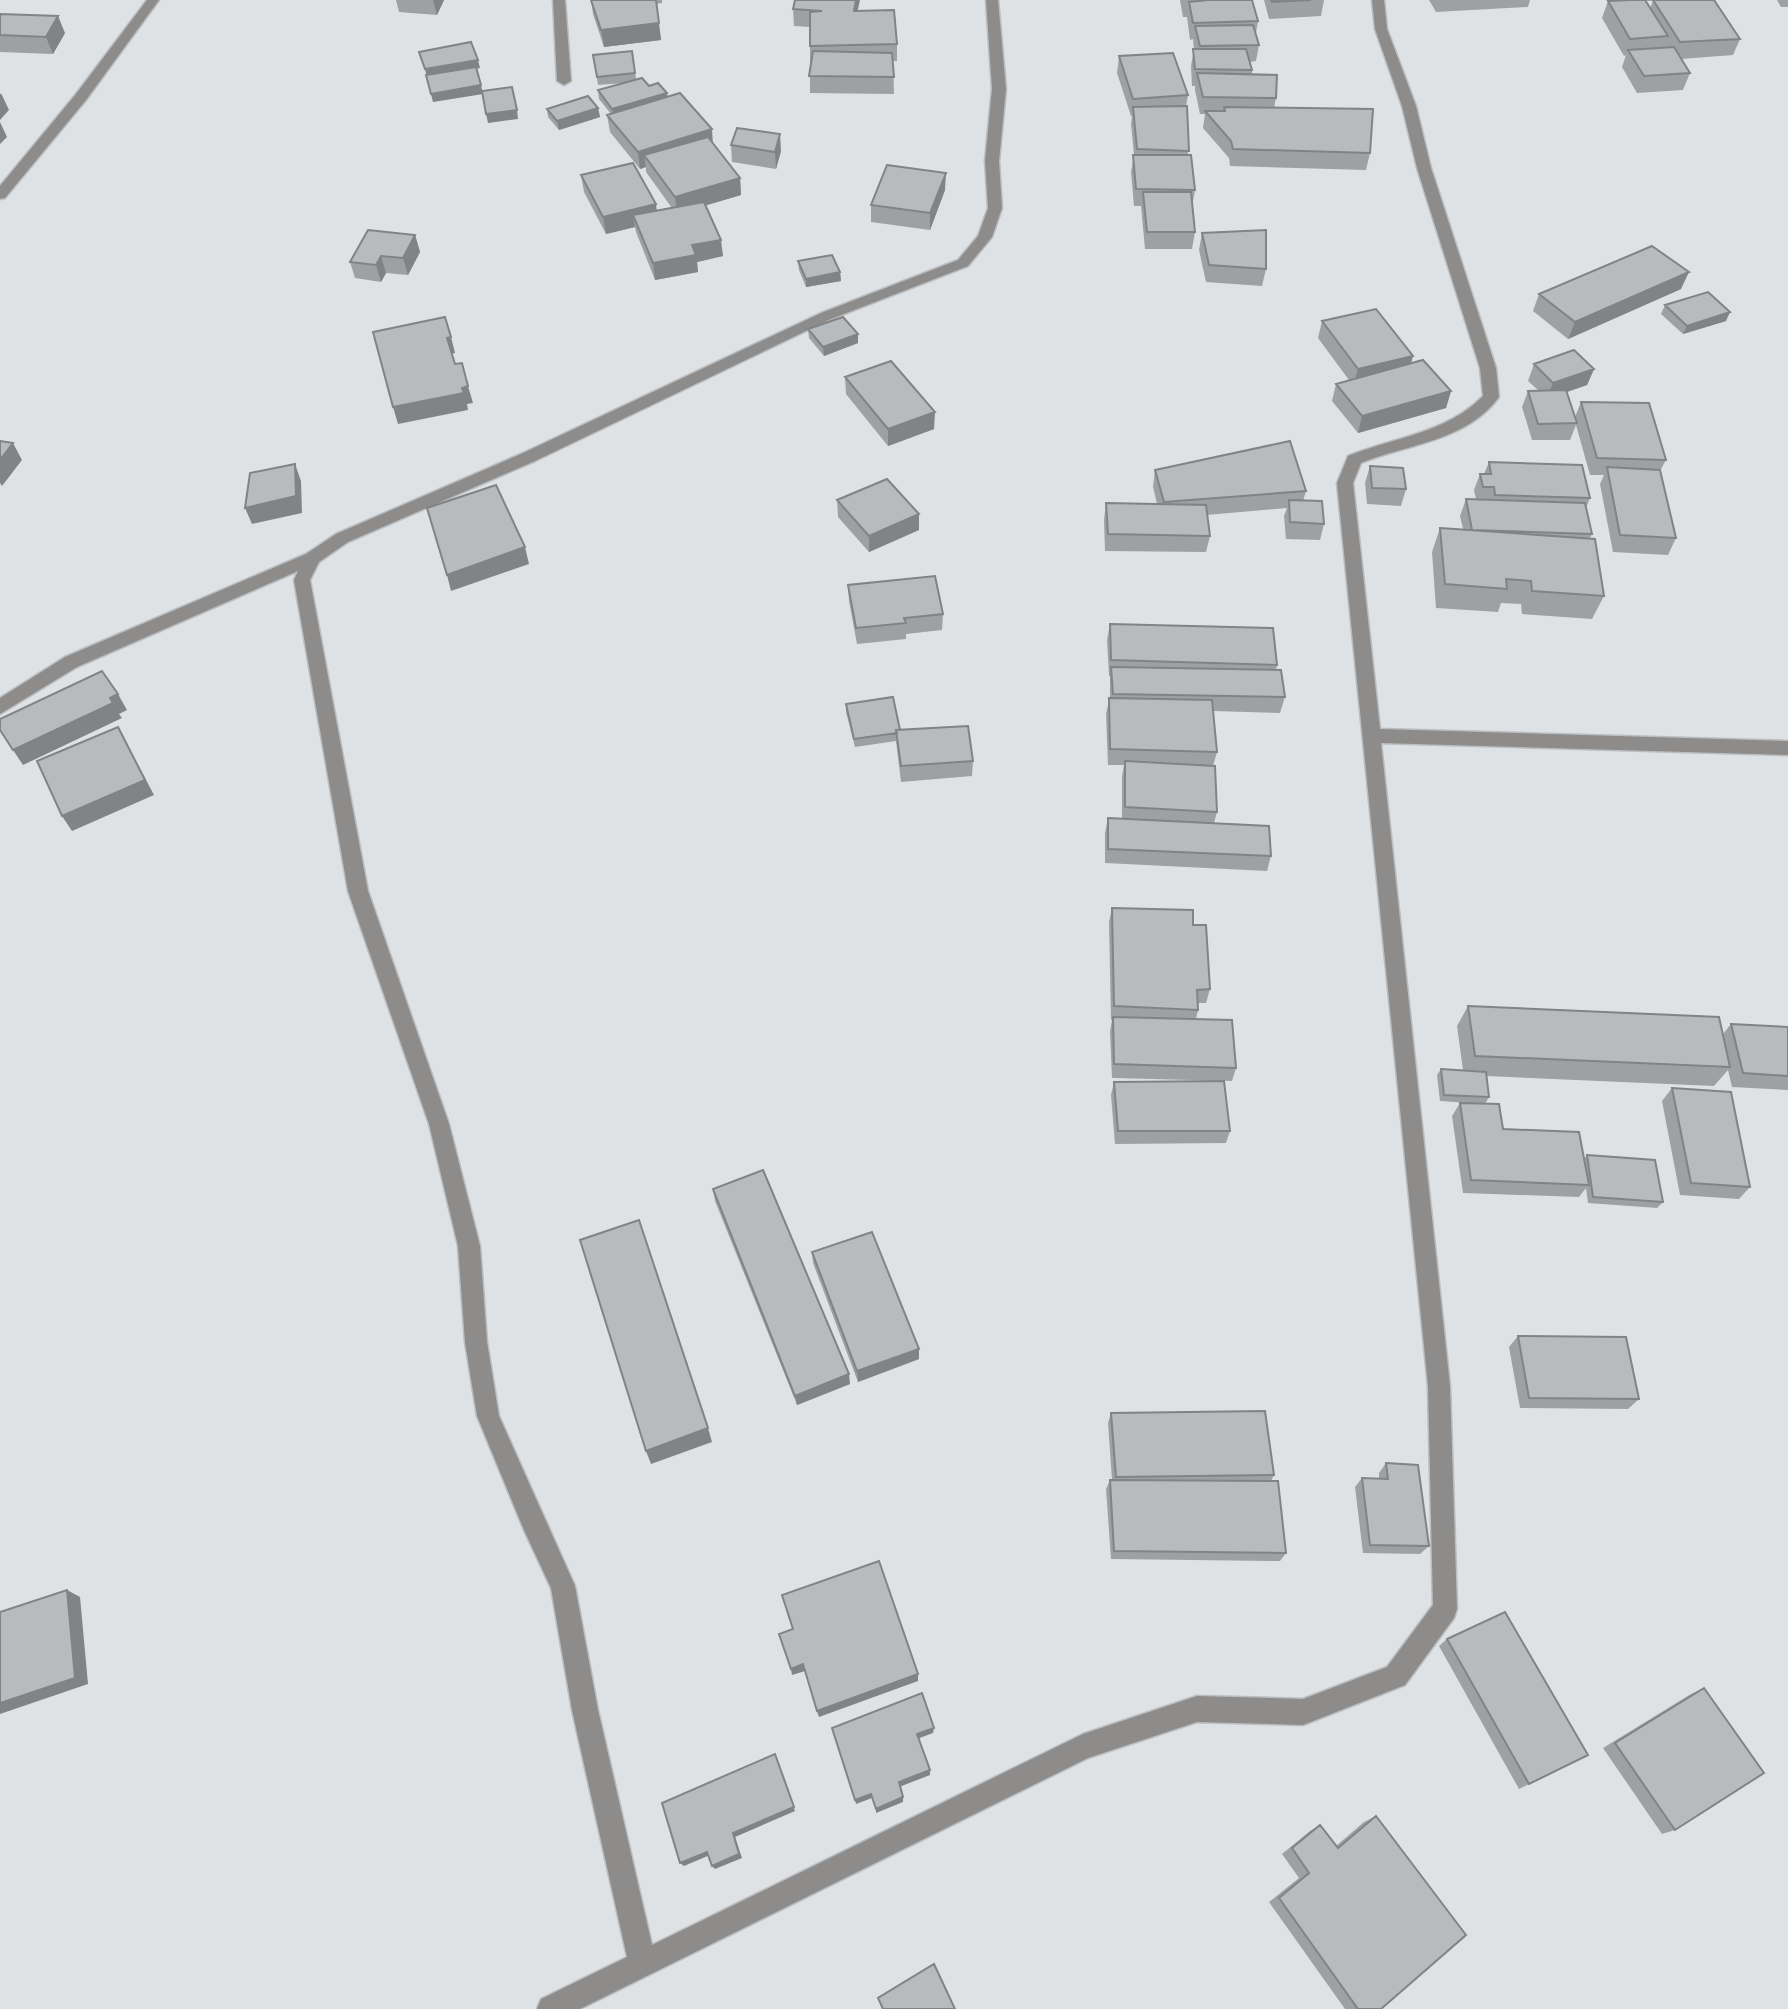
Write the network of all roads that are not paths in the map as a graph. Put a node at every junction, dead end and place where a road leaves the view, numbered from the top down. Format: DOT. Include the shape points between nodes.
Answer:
graph roads {
  1 [pos="153,0"];
  2 [pos="559,0"];
  3 [pos="992,0"];
  4 [pos="1378,0"];
  5 [pos="564,81"];
  6 [pos="0,195"];
  7 [pos="312,558"];
  8 [pos="0,707"];
  9 [pos="1369,736"];
  10 [pos="1788,748"];
  11 [pos="642,1962"];
  12 [pos="551,2009"];
  1 -- 6 [label="street"];
  2 -- 5 [label="street"];
  3 -- 7 [label="street" via="999,89 992,161 995,208 985,237 963,263 826,316 529,457 342,538"];
  4 -- 9 [label="street" via="1381,29 1488,368 1491,397 1478,413 1446,432 1354,460 1345,483"];
  7 -- 8 [label="street" via="71,662"];
  7 -- 11 [label="street" via="302,580 358,891 451,1169 469,1246 488,1416 563,1586"];
  9 -- 10 [label="street"];
  9 -- 11 [label="street" via="1439,1386 1445,1609 1396,1676 1303,1712 1197,1709 1083,1747"];
  11 -- 12 [label="street"];
}
